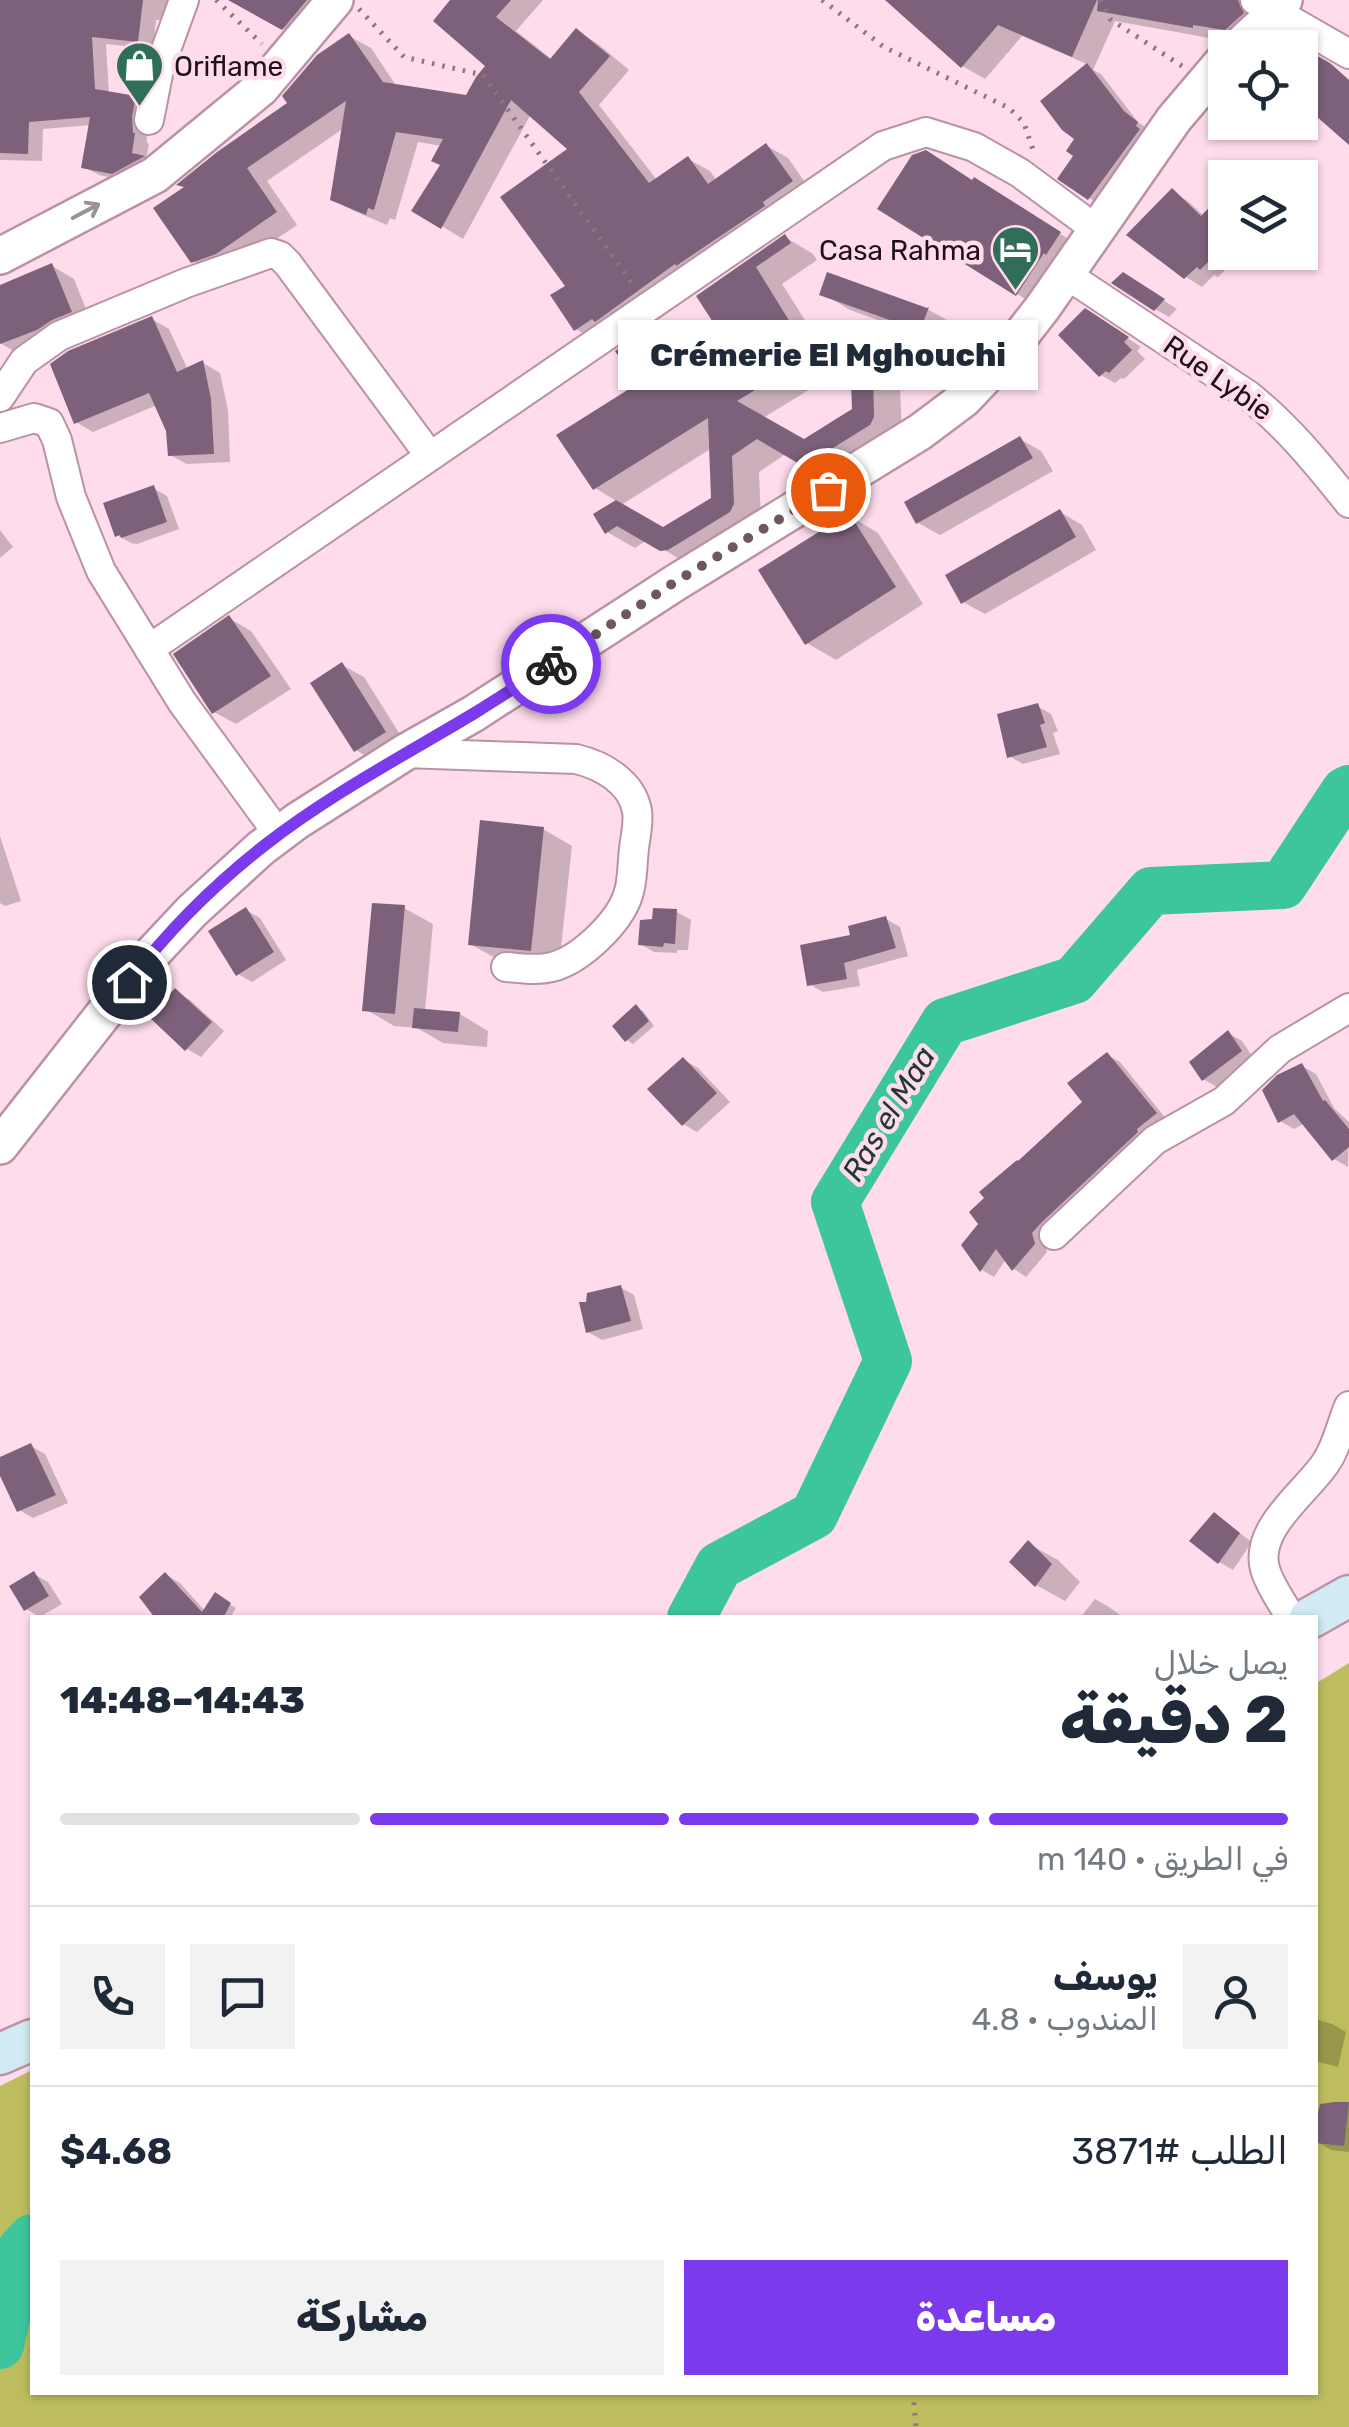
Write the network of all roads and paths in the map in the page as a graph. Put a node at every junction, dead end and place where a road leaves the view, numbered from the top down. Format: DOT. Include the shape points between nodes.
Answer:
graph roads {
  1 [pos="184,0"];
  2 [pos="216,0"];
  3 [pos="335,0"];
  4 [pos="350,0"];
  5 [pos="822,0"];
  6 [pos="1100,0"];
  7 [pos="1271,4"];
  8 [pos="1251,30"];
  9 [pos="1349,54"];
  10 [pos="282,63"];
  11 [pos="1208,67"];
  12 [pos="1208,79"];
  13 [pos="148,120"];
  14 [pos="1029,180"];
  15 [pos="1096,230"];
  16 [pos="0,256"];
  17 [pos="1066,275"];
  18 [pos="649,308"];
  19 [pos="0,397"];
  20 [pos="0,428"];
  21 [pos="430,456"];
  22 [pos="1349,503"];
  23 [pos="149,649"];
  24 [pos="404,753"];
  25 [pos="279,835"];
  26 [pos="506,967"];
  27 [pos="1349,1008"];
  28 [pos="0,1146"];
  29 [pos="1054,1234"];
  30 [pos="1349,1406"];
  31 [pos="1349,1596"];
  32 [pos="1289,1615"];
  33 [pos="1315,1615"];
  34 [pos="30,2041"];
  35 [pos="0,2054"];
  36 [pos="913,2395"];
  37 [pos="916,2427"];
  1 -- 13 [label="street"];
  2 -- 10 [label="path"];
  3 -- 10 [label="street"];
  4 -- 18 [label="path" via="404,57 483,75"];
  5 -- 14 [label="path" via="884,47 1009,108 1034,148"];
  6 -- 11 [label="path" via="1110,20"];
  7 -- 8 [label="street"];
  7 -- 9 [label="street"];
  16 -- 10 [label="street, one-way" via="154,175"];
  12 -- 15 [label="street"];
  14 -- 15 [label="street"];
  14 -- 18 [label="street" via="974,147 926,132 883,146"];
  15 -- 17 [label="street"];
  17 -- 22 [label="street, Rue Lybie" via="1259,403"];
  17 -- 24 [label="street" via="1006,356 920,432"];
  18 -- 21 [label="street"];
  19 -- 21 [label="street" via="24,361 59,336 271,252 288,264"];
  20 -- 23 [label="street" via="34,418 49,422 101,571"];
  21 -- 23 [label="street"];
  23 -- 25 [label="street"];
  24 -- 25 [label="street"];
  24 -- 26 [label="street" via="576,758 613,775 633,799 638,813 630,891 616,919 571,960"];
  25 -- 28 [label="street" via="146,960"];
  27 -- 29 [label="street" via="1280,1050 1224,1101 1155,1140"];
  30 -- 32 [label="street" via="1331,1454 1264,1549 1270,1583"];
  31 -- 33 [label="main road"];
  34 -- 35 [label="main road"];
  36 -- 37 [label="path"];
}
